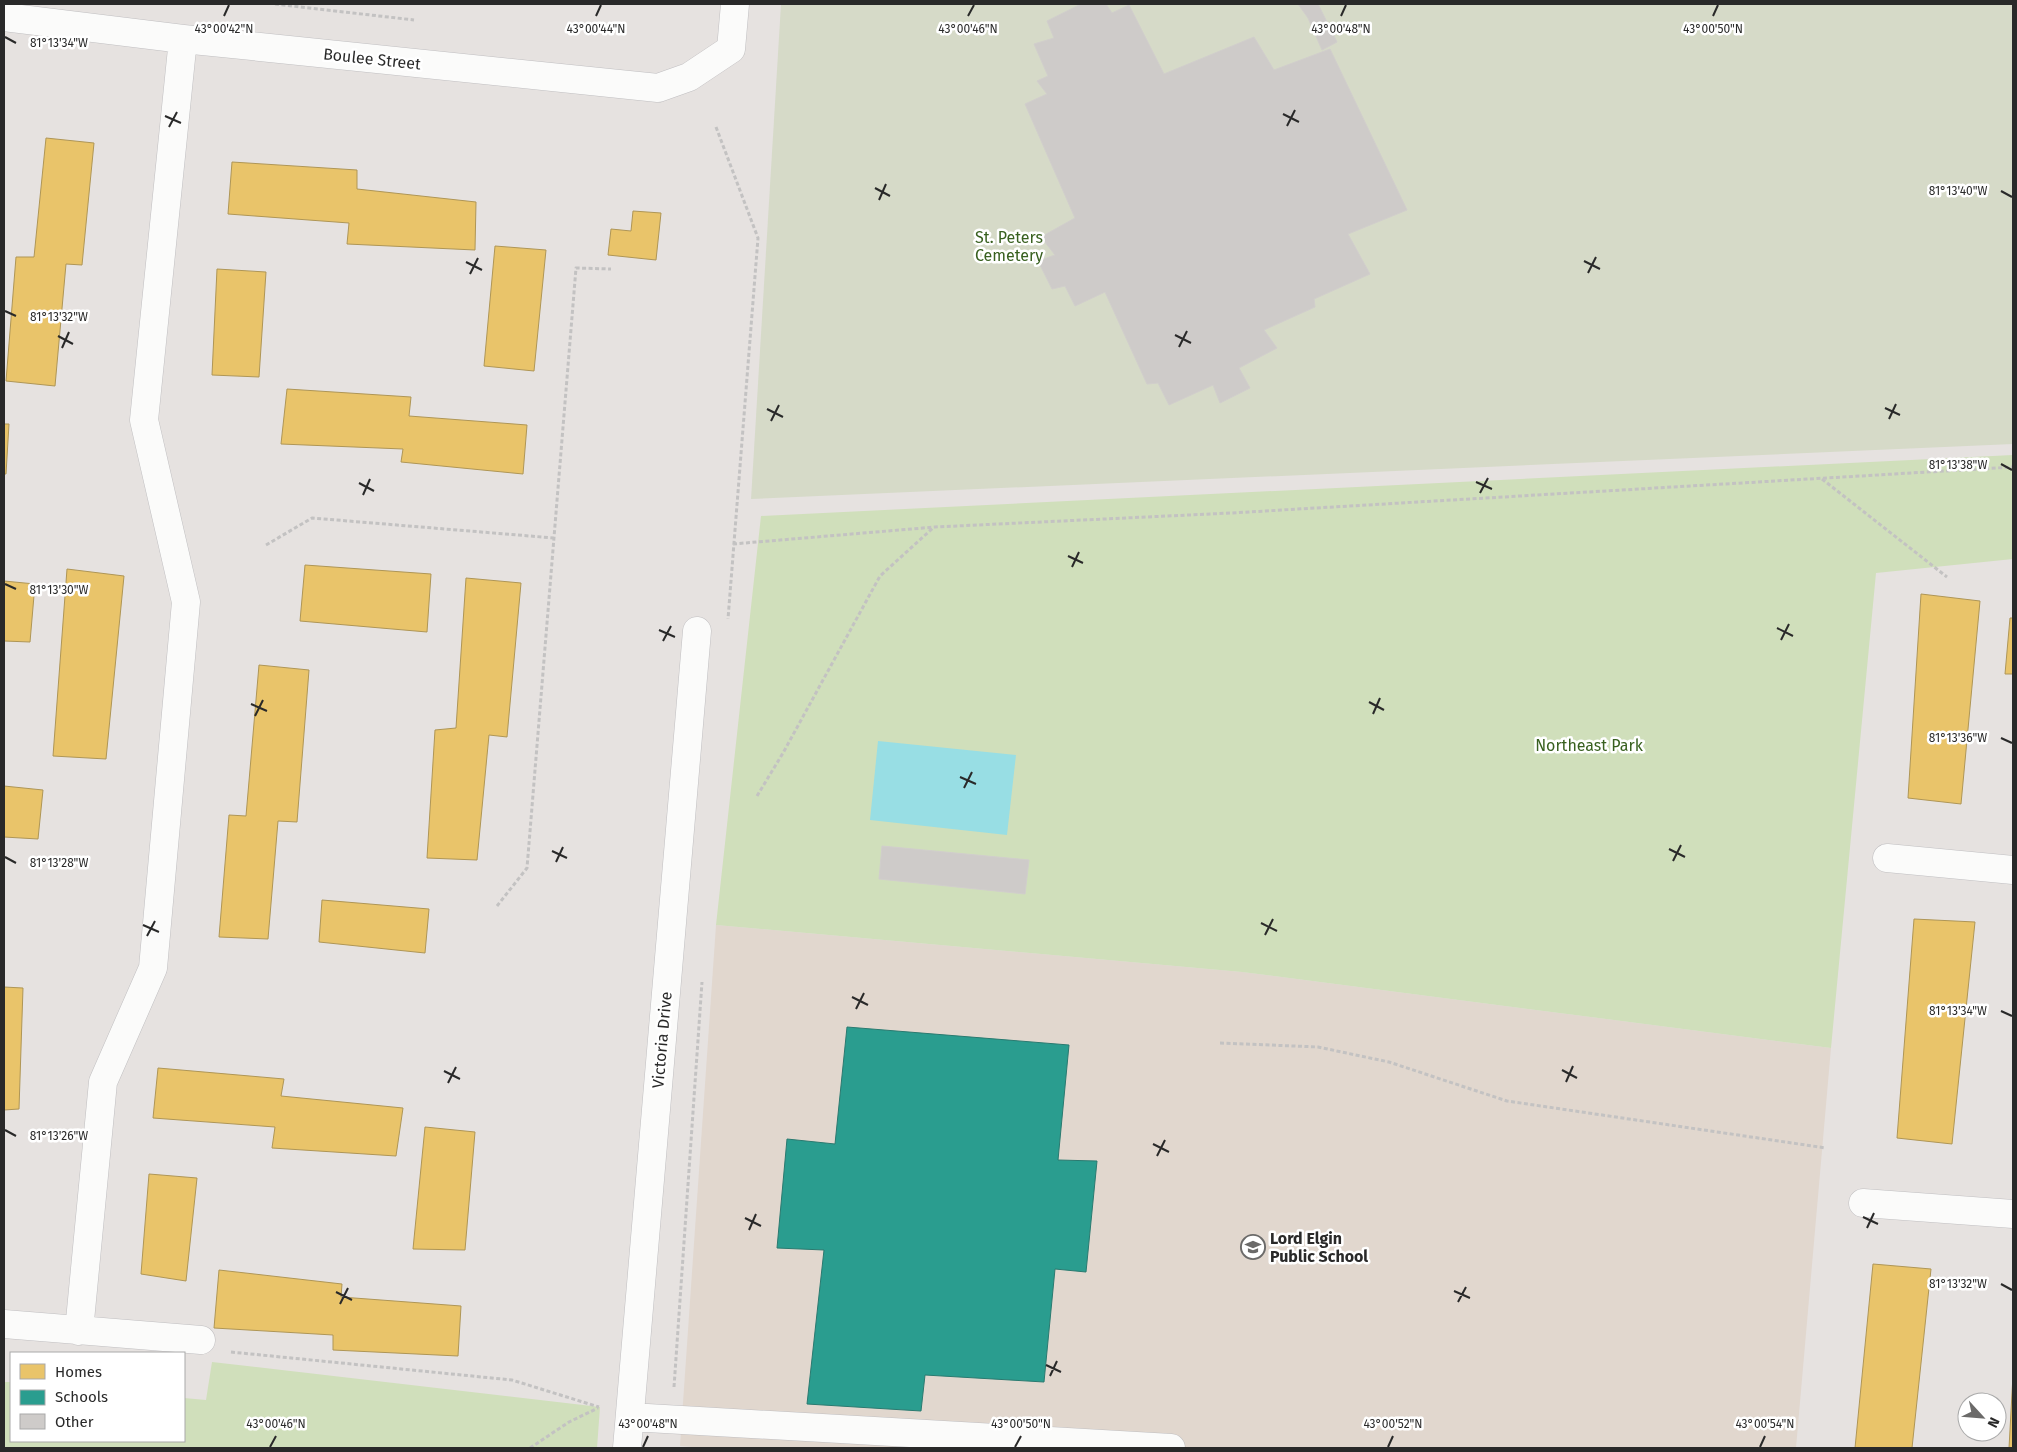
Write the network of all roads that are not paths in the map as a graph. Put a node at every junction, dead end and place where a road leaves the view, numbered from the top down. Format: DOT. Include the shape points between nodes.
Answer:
graph roads {
  1 [pos="735,4"];
  2 [pos="4,17"];
  3 [pos="182,39"];
  4 [pos="697,631"];
  5 [pos="1887,858"];
  6 [pos="2013,870"];
  7 [pos="1864,1203"];
  8 [pos="2013,1214"];
  9 [pos="4,1324"];
  10 [pos="79,1331"];
  11 [pos="201,1340"];
  12 [pos="630,1416"];
  13 [pos="627,1448"];
  14 [pos="1171,1448"];
  1 -- 3 [label="street, Boulee Street" via="731,49 689,77 658,88"];
  2 -- 3 [label="street, Boulee Street"];
  3 -- 10 [label="street" via="144,420 186,602 153,968 104,1082"];
  4 -- 12 [label="street, Victoria Drive"];
  5 -- 6 [label="street"];
  7 -- 8 [label="street"];
  9 -- 10 [label="street"];
  10 -- 11 [label="street"];
  12 -- 13 [label="street, Victoria Drive"];
  12 -- 14 [label="street"];
}
